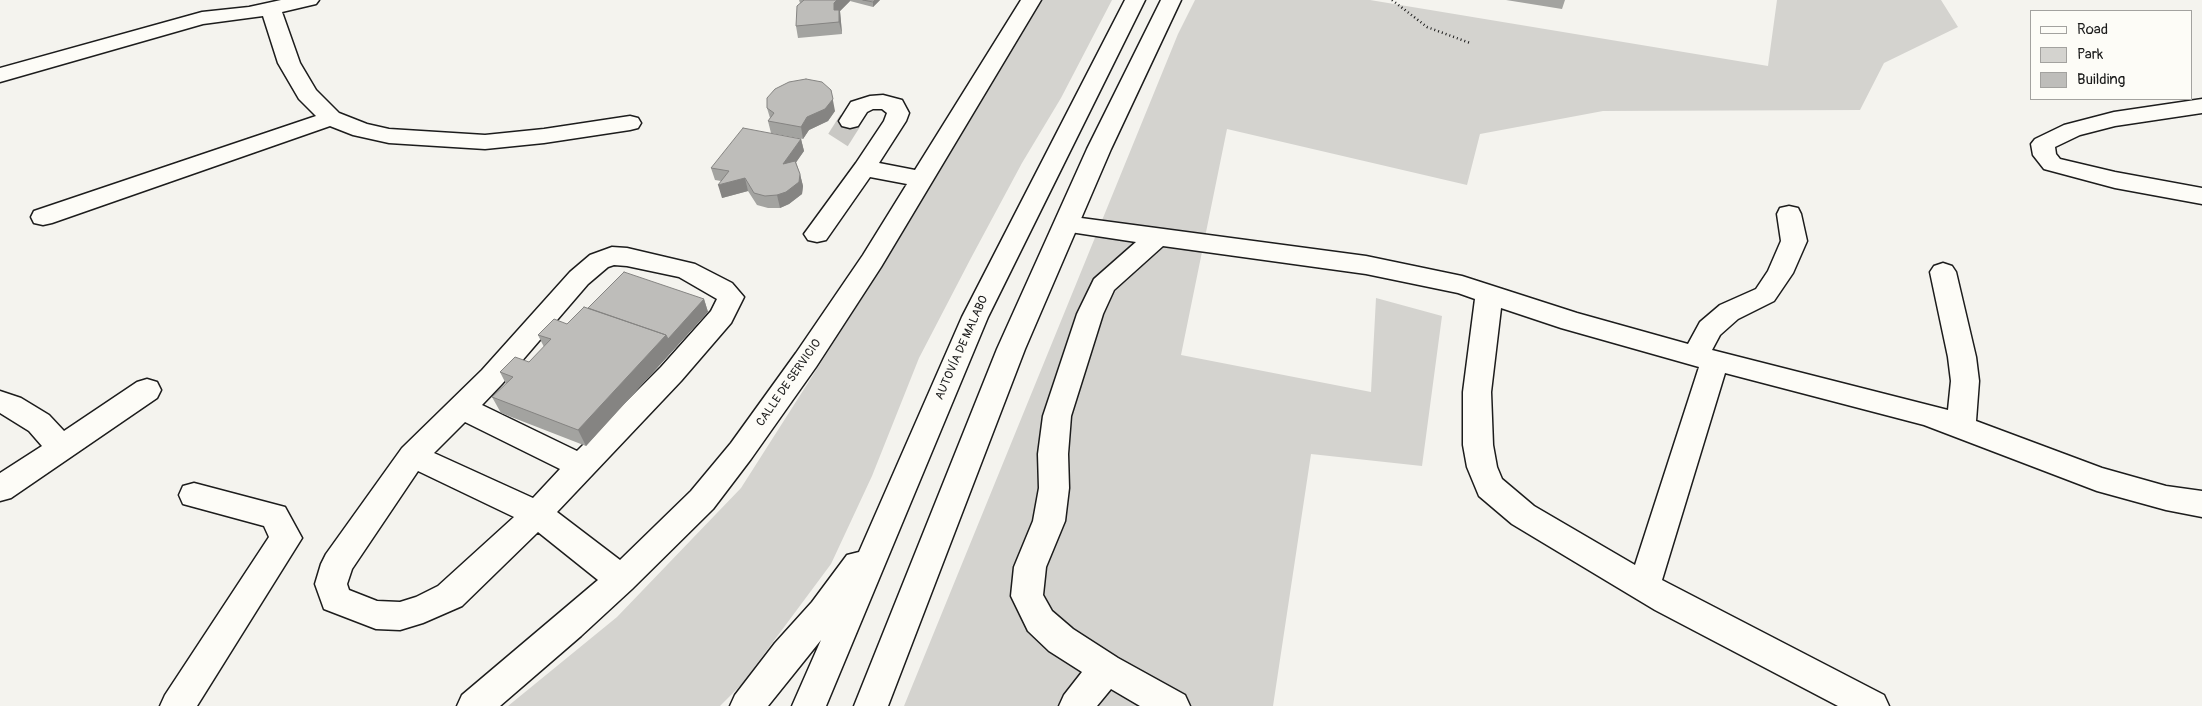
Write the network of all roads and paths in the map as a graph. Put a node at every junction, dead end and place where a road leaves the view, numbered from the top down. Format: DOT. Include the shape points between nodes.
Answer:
graph roads {
  1 [pos="309,0"];
  2 [pos="1031,0"];
  3 [pos="1135,0"];
  4 [pos="1171,0"];
  5 [pos="1392,0"];
  6 [pos="272,8"];
  7 [pos="1470,43"];
  8 [pos="0,75"];
  9 [pos="2202,106"];
  10 [pos="331,118"];
  11 [pos="850,121"];
  12 [pos="630,123"];
  13 [pos="864,168"];
  14 [pos="921,179"];
  15 [pos="2202,196"];
  16 [pos="1789,214"];
  17 [pos="43,217"];
  18 [pos="1066,224"];
  19 [pos="817,234"];
  20 [pos="1158,236"];
  21 [pos="1943,272"];
  22 [pos="1489,293"];
  23 [pos="1705,358"];
  24 [pos="147,390"];
  25 [pos="0,402"];
  26 [pos="461,407"];
  27 [pos="1961,426"];
  28 [pos="61,448"];
  29 [pos="412,456"];
  30 [pos="581,466"];
  31 [pos="0,489"];
  32 [pos="194,495"];
  33 [pos="2202,504"];
  34 [pos="538,514"];
  35 [pos="885,527"];
  36 [pos="620,579"];
  37 [pos="1644,586"];
  38 [pos="1106,669"];
  39 [pos="177,706"];
  40 [pos="474,706"];
  41 [pos="747,706"];
  42 [pos="809,706"];
  43 [pos="871,706"];
  44 [pos="1076,706"];
  45 [pos="1173,706"];
  46 [pos="1872,706"];
  1 -- 6 [label="main road"];
  2 -- 14 [label="main road, CALLE DE SERVICIO"];
  3 -- 35 [label="main road, AUTOVÍA DE MALABO" via="975,318"];
  4 -- 18 [label="main road"];
  5 -- 7 [label="path" via="1427,27"];
  6 -- 8 [label="main road" via="202,18"];
  6 -- 10 [label="main road" via="289,63 307,94"];
  9 -- 15 [label="main road" via="2114,119 2072,130 2043,144 2045,155 2052,164 2115,180"];
  10 -- 12 [label="main road" via="360,130 389,136 484,142"];
  10 -- 17 [label="main road"];
  11 -- 13 [label="main road" via="859,107 870,103 894,105 898,114"];
  13 -- 14 [label="main road"];
  13 -- 19 [label="main road"];
  14 -- 36 [label="main road, CALLE DE SERVICIO" via="872,261 742,451 702,500"];
  16 -- 23 [label="main road" via="1794,241 1780,273 1765,295 1729,312 1710,329"];
  18 -- 20 [label="main road"];
  18 -- 43 [label="main road" via="1008,358"];
  20 -- 22 [label="main road" via="1366,265"];
  20 -- 38 [label="main road" via="1103,285 1090,314 1057,416 1049,521 1030,567 1027,596 1040,621 1061,640"];
  21 -- 27 [label="main road" via="1965,381"];
  22 -- 23 [label="main road" via="1570,321"];
  22 -- 37 [label="main road" via="1477,392 1478,445 1490,488 1523,515"];
  23 -- 27 [label="main road" via="1892,404"];
  23 -- 37 [label="main road"];
  24 -- 28 [label="main road"];
  25 -- 28 [label="main road" via="39,423"];
  26 -- 29 [label="main road"];
  26 -- 30 [label="main road"];
  26 -- 30 [label="main road" via="579,278 599,261 612,256 627,257 686,270 723,288 731,297 722,316 671,374"];
  27 -- 33 [label="main road" via="2097,479 2166,498"];
  28 -- 31 [label="main road"];
  29 -- 34 [label="main road"];
  29 -- 34 [label="main road" via="336,564 331,584 336,599 376,615 400,616 423,609 450,596"];
  30 -- 34 [label="main road"];
  32 -- 39 [label="main road" via="274,516 286,538"];
  34 -- 36 [label="main road"];
  35 -- 41 [label="main road" via="824,612"];
  35 -- 42 [label="main road, AUTOVÍA DE MALABO"];
  36 -- 40 [label="main road, CALLE DE SERVICIO"];
  37 -- 46 [label="main road"];
  38 -- 44 [label="main road"];
  38 -- 45 [label="main road"];
}
